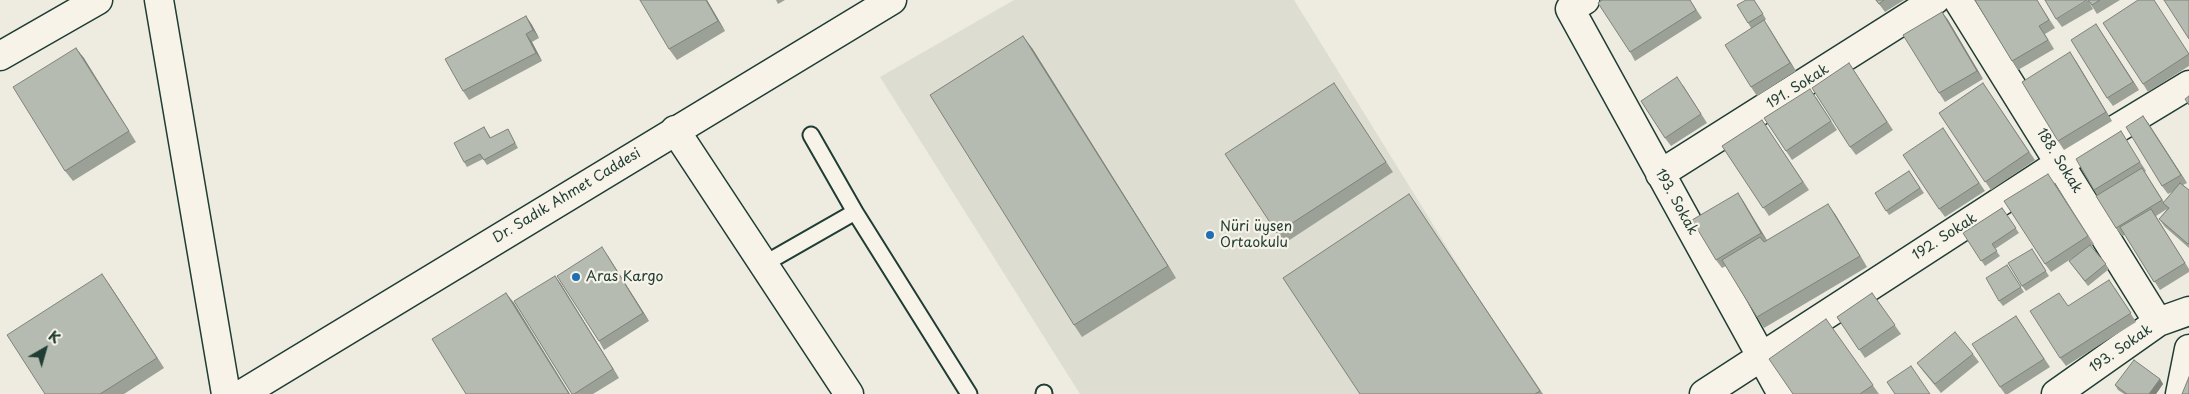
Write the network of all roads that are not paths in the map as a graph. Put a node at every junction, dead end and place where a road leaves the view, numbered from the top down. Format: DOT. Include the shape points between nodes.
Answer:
graph roads {
  1 [pos="98,0"];
  2 [pos="159,0"];
  3 [pos="892,0"];
  4 [pos="1935,0"];
  5 [pos="1958,0"];
  6 [pos="1578,4"];
  7 [pos="0,56"];
  8 [pos="2189,85"];
  9 [pos="675,130"];
  10 [pos="811,134"];
  11 [pos="2060,163"];
  12 [pos="1660,174"];
  13 [pos="855,212"];
  14 [pos="764,264"];
  15 [pos="2189,311"];
  16 [pos="2158,322"];
  17 [pos="2189,349"];
  18 [pos="1762,356"];
  19 [pos="226,394"];
  20 [pos="242,394"];
  21 [pos="849,394"];
  22 [pos="969,394"];
  23 [pos="1704,394"];
  24 [pos="1782,394"];
  25 [pos="2056,394"];
  26 [pos="2180,394"];
  1 -- 7 [label="street"];
  2 -- 19 [label="street"];
  3 -- 9 [label="street, Dr. Sadık Ahmet Caddesi"];
  4 -- 12 [label="street, 191. Sokak"];
  5 -- 11 [label="street, 188. Sokak"];
  6 -- 12 [label="street, 193. Sokak"];
  8 -- 11 [label="street, 192. Sokak"];
  9 -- 14 [label="street"];
  9 -- 20 [label="street, Dr. Sadık Ahmet Caddesi"];
  10 -- 13 [label="lane"];
  11 -- 16 [label="street, 188. Sokak"];
  11 -- 18 [label="street, 192. Sokak"];
  12 -- 18 [label="street, 193. Sokak"];
  13 -- 14 [label="lane"];
  13 -- 22 [label="lane"];
  14 -- 21 [label="street"];
  15 -- 16 [label="street, 193. Sokak"];
  16 -- 25 [label="street, 193. Sokak"];
  17 -- 26 [label="street"];
  18 -- 23 [label="street, 192. Sokak"];
  18 -- 24 [label="street, 193. Sokak"];
}
